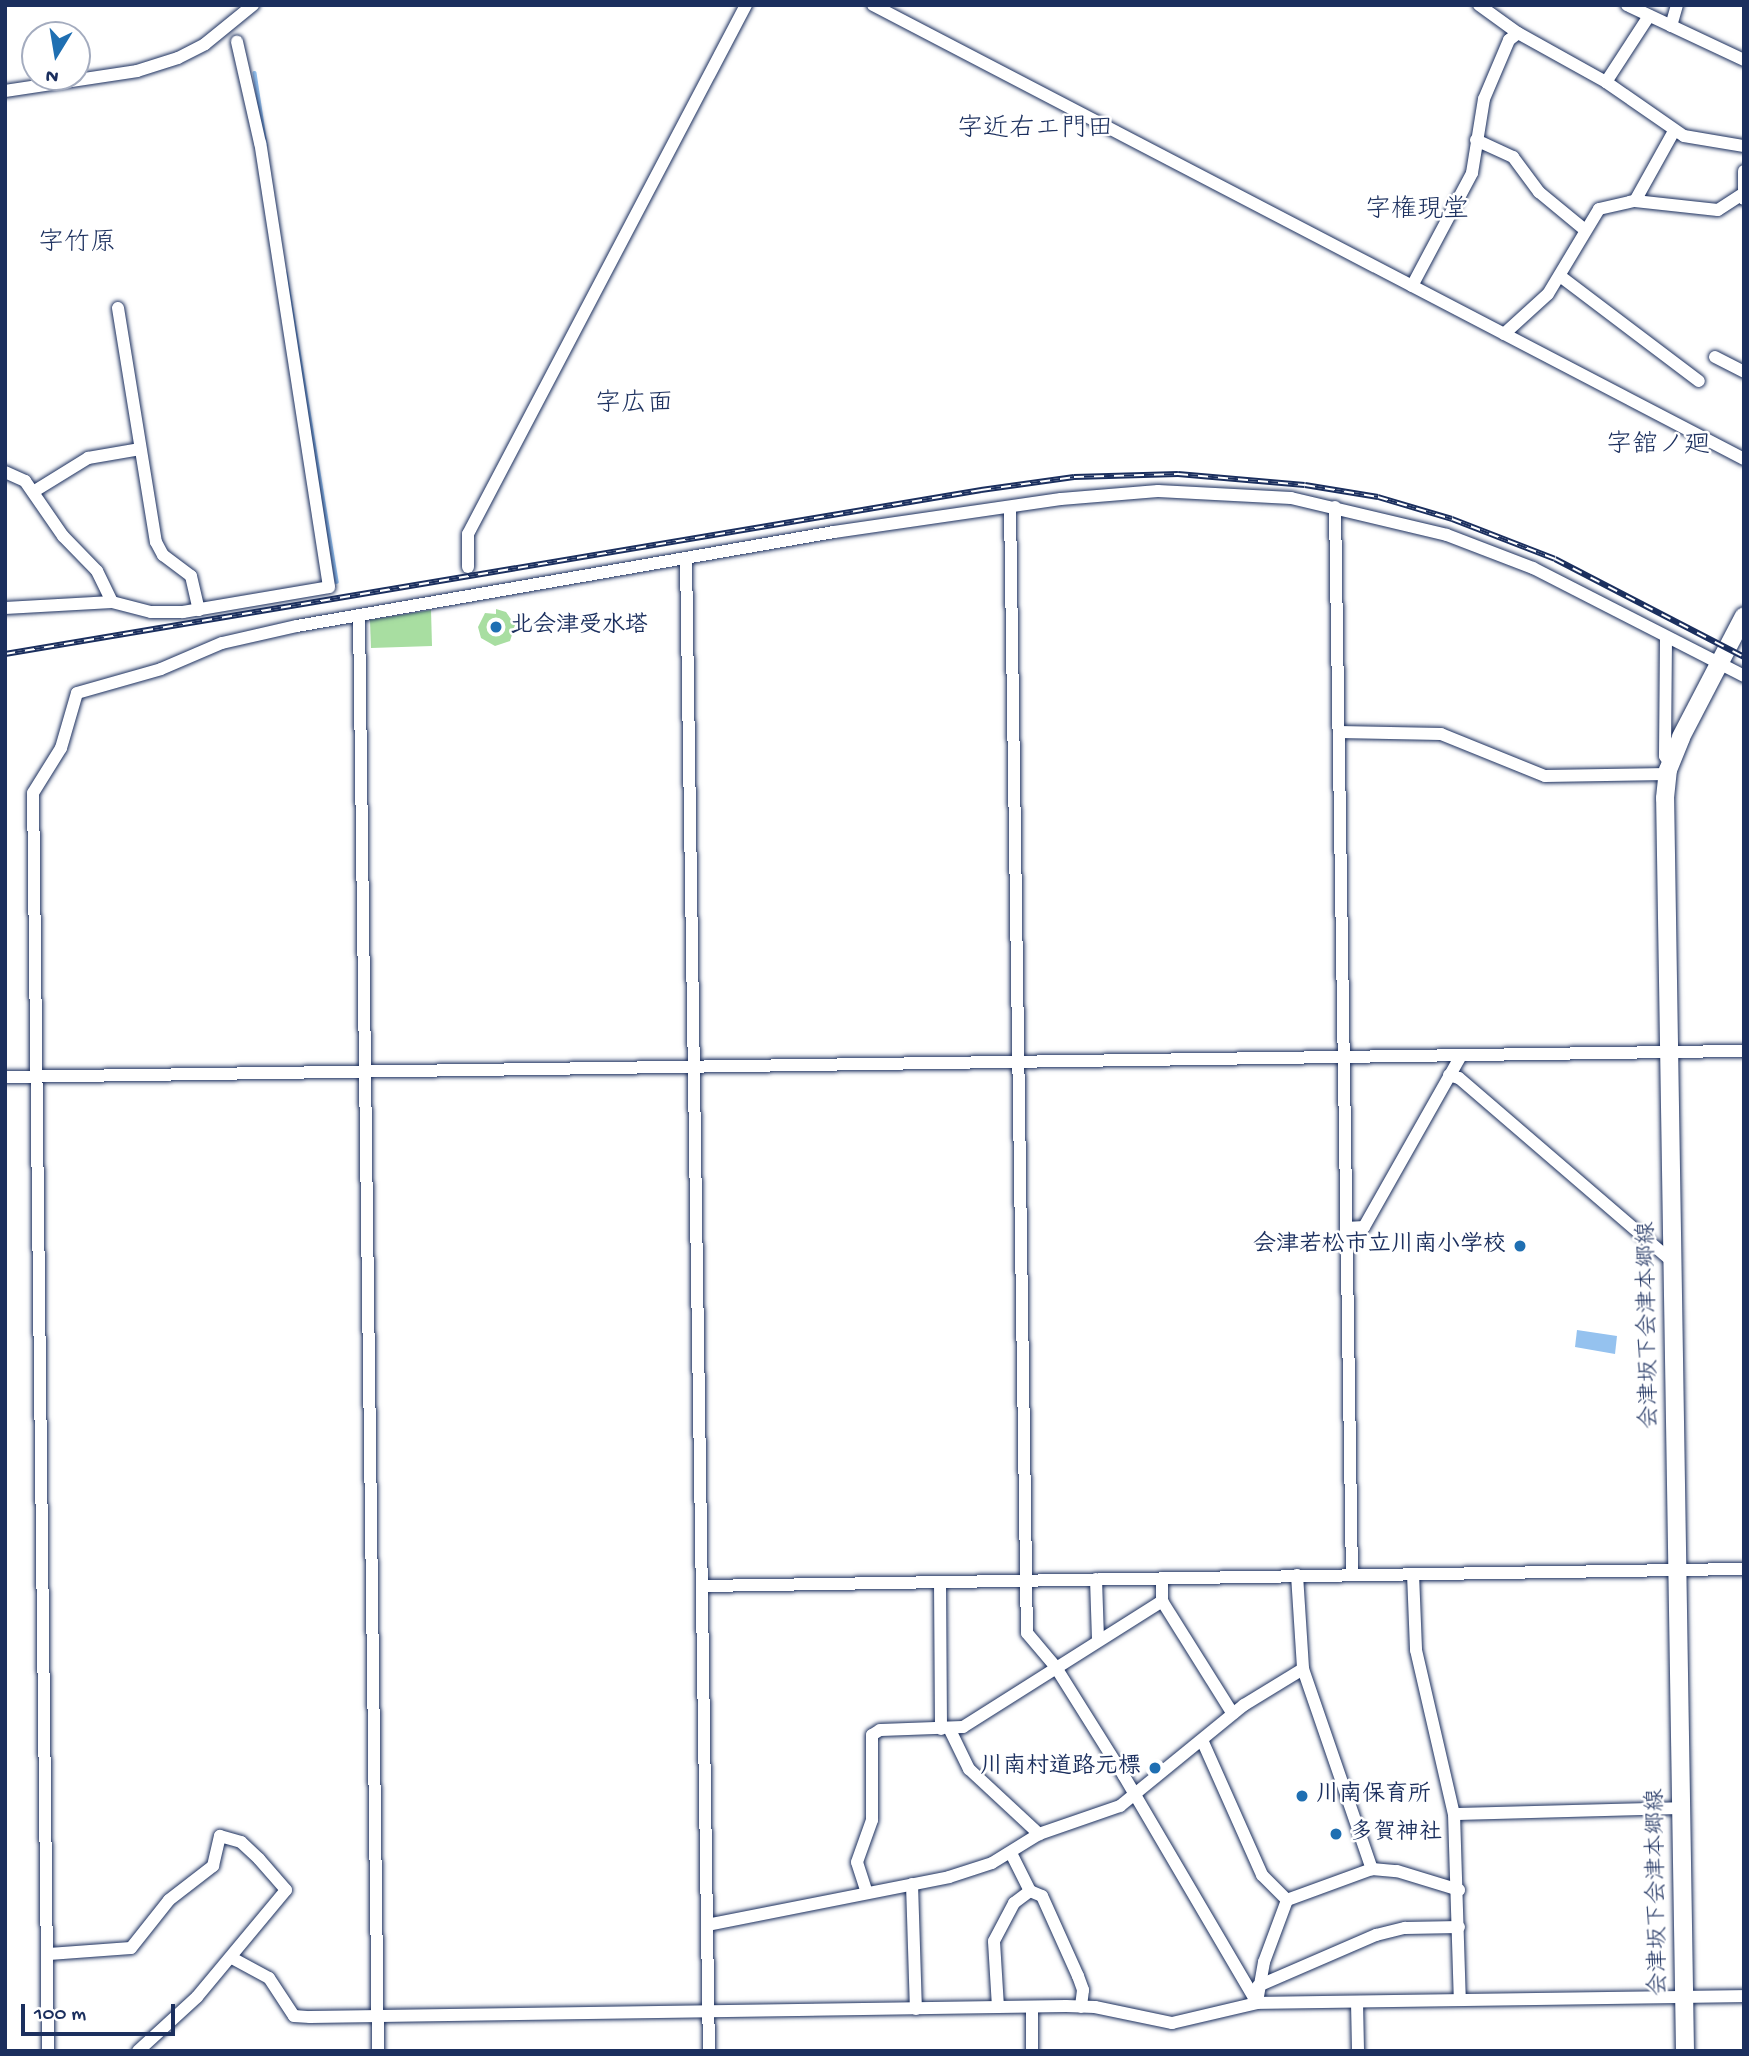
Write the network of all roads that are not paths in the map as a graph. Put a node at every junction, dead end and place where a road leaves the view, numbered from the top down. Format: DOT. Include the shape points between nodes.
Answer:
graph roads {
  1 [pos="253,5"];
  2 [pos="746,5"];
  3 [pos="873,5"];
  4 [pos="1479,5"];
  5 [pos="1627,5"];
  6 [pos="1677,5"];
  7 [pos="1649,16"];
  8 [pos="1671,26"];
  9 [pos="1518,33"];
  10 [pos="237,41"];
  11 [pos="1744,60"];
  12 [pos="1606,82"];
  13 [pos="5,91"];
  14 [pos="1674,131"];
  15 [pos="1476,140"];
  16 [pos="1744,146"];
  17 [pos="1744,171"];
  18 [pos="1742,197"];
  19 [pos="1635,201"];
  20 [pos="1585,230"];
  21 [pos="1560,276"];
  22 [pos="1412,286"];
  23 [pos="118,308"];
  24 [pos="1504,334"];
  25 [pos="1715,357"];
  26 [pos="1744,372"];
  27 [pos="1699,381"];
  28 [pos="140,449"];
  29 [pos="1744,459"];
  30 [pos="5,472"];
  31 [pos="33,492"];
  32 [pos="1010,507"];
  33 [pos="1335,508"];
  34 [pos="686,558"];
  35 [pos="468,567"];
  36 [pos="112,602"];
  37 [pos="5,608"];
  38 [pos="200,610"];
  39 [pos="359,615"];
  40 [pos="1744,616"];
  41 [pos="1666,638"];
  42 [pos="1720,663"];
  43 [pos="1744,676"];
  44 [pos="1339,732"];
  45 [pos="1669,769"];
  46 [pos="1744,1051"];
  47 [pos="1670,1052"];
  48 [pos="1460,1056"];
  49 [pos="1343,1057"];
  50 [pos="1018,1062"];
  51 [pos="694,1068"];
  52 [pos="365,1073"];
  53 [pos="1449,1075"];
  54 [pos="37,1076"];
  55 [pos="5,1077"];
  56 [pos="1346,1228"];
  57 [pos="1674,1263"];
  58 [pos="1744,1569"];
  59 [pos="1679,1570"];
  60 [pos="1352,1574"];
  61 [pos="1413,1574"];
  62 [pos="1297,1575"];
  63 [pos="1162,1578"];
  64 [pos="1096,1579"];
  65 [pos="1026,1580"];
  66 [pos="940,1581"];
  67 [pos="703,1586"];
  68 [pos="1162,1601"];
  69 [pos="1098,1640"];
  70 [pos="1055,1666"];
  71 [pos="1303,1669"];
  72 [pos="1233,1714"];
  73 [pos="945,1729"];
  74 [pos="1202,1740"];
  75 [pos="1135,1794"];
  76 [pos="1682,1808"];
  77 [pos="1454,1814"];
  78 [pos="1039,1834"];
  79 [pos="1011,1853"];
  80 [pos="1372,1869"];
  81 [pos="912,1884"];
  82 [pos="866,1890"];
  83 [pos="1459,1890"];
  84 [pos="1030,1891"];
  85 [pos="1287,1900"];
  86 [pos="707,1925"];
  87 [pos="1459,1927"];
  88 [pos="49,1954"];
  89 [pos="232,1958"];
  90 [pos="1258,1986"];
  91 [pos="1744,1996"];
  92 [pos="1685,1997"];
  93 [pos="1460,2000"];
  94 [pos="1357,2002"];
  95 [pos="1257,2003"];
  96 [pos="999,2007"];
  97 [pos="1032,2007"];
  98 [pos="1081,2007"];
  99 [pos="916,2009"];
  100 [pos="708,2011"];
  101 [pos="378,2017"];
  102 [pos="48,2051"];
  103 [pos="138,2051"];
  104 [pos="378,2051"];
  105 [pos="709,2051"];
  106 [pos="1032,2051"];
  107 [pos="1358,2051"];
  108 [pos="1685,2051"];
  1 -- 13 [label="street" via="200,47 157,65"];
  2 -- 35 [label="street" via="468,534"];
  3 -- 22 [label="street"];
  4 -- 9 [label="street"];
  5 -- 7 [label="street"];
  6 -- 8 [label="street"];
  7 -- 8 [label="street"];
  7 -- 12 [label="street"];
  8 -- 11 [label="street"];
  9 -- 12 [label="street"];
  9 -- 15 [label="street" via="1509,40 1484,99"];
  10 -- 38 [label="street" via="260,143 329,587"];
  12 -- 14 [label="street"];
  14 -- 16 [label="street"];
  14 -- 19 [label="street"];
  15 -- 20 [label="street" via="1513,157 1539,192"];
  15 -- 22 [label="street" via="1467,184"];
  17 -- 18 [label="street"];
  18 -- 19 [label="street" via="1718,210"];
  19 -- 20 [label="street" via="1599,209"];
  20 -- 21 [label="street"];
  21 -- 24 [label="street"];
  21 -- 27 [label="street"];
  22 -- 24 [label="street"];
  23 -- 28 [label="street"];
  24 -- 29 [label="street"];
  25 -- 26 [label="street"];
  28 -- 31 [label="street" via="88,458"];
  28 -- 38 [label="street" via="156,542 163,555 191,576"];
  30 -- 31 [label="street" via="25,481"];
  31 -- 36 [label="street" via="63,536 97,571"];
  32 -- 33 [label="street" via="1158,491 1240,493"];
  32 -- 34 [label="street"];
  32 -- 50 [label="street"];
  33 -- 41 [label="street" via="1400,521 1506,557"];
  33 -- 44 [label="street"];
  34 -- 39 [label="street"];
  34 -- 51 [label="street"];
  36 -- 37 [label="street"];
  36 -- 38 [label="street" via="151,612"];
  39 -- 52 [label="street"];
  39 -- 54 [label="street" via="222,643 162,669 77,693 61,748 33,793"];
  40 -- 42 [label="main road, 会津坂下会津本郷線"];
  41 -- 42 [label="street"];
  41 -- 45 [label="street" via="1665,756"];
  42 -- 43 [label="street"];
  42 -- 45 [label="main road, 会津坂下会津本郷線"];
  44 -- 45 [label="street" via="1441,734 1545,776"];
  44 -- 49 [label="street"];
  45 -- 47 [label="main road, 会津坂下会津本郷線"];
  46 -- 47 [label="street"];
  47 -- 48 [label="street"];
  47 -- 57 [label="main road, 会津坂下会津本郷線"];
  48 -- 49 [label="street"];
  48 -- 53 [label="street"];
  49 -- 50 [label="street"];
  49 -- 56 [label="street"];
  50 -- 51 [label="street"];
  50 -- 65 [label="street"];
  51 -- 52 [label="street"];
  51 -- 67 [label="street"];
  52 -- 54 [label="street"];
  52 -- 101 [label="street"];
  53 -- 56 [label="street" via="1364,1227"];
  53 -- 57 [label="street" via="1459,1078"];
  54 -- 55 [label="street"];
  54 -- 88 [label="street"];
  56 -- 60 [label="street"];
  57 -- 59 [label="main road, 会津坂下会津本郷線"];
  58 -- 59 [label="street"];
  59 -- 61 [label="street"];
  59 -- 76 [label="main road, 会津坂下会津本郷線"];
  60 -- 61 [label="street"];
  60 -- 62 [label="street"];
  61 -- 77 [label="street" via="1416,1650"];
  62 -- 63 [label="street"];
  62 -- 71 [label="street"];
  63 -- 64 [label="street"];
  63 -- 68 [label="street"];
  64 -- 65 [label="street"];
  64 -- 69 [label="street"];
  65 -- 66 [label="street"];
  65 -- 70 [label="street" via="1027,1633"];
  66 -- 67 [label="street"];
  66 -- 73 [label="street"];
  67 -- 86 [label="street"];
  68 -- 69 [label="street"];
  68 -- 72 [label="street"];
  69 -- 70 [label="street"];
  70 -- 73 [label="street" via="963,1727"];
  70 -- 75 [label="street"];
  71 -- 72 [label="street"];
  71 -- 80 [label="street"];
  72 -- 74 [label="street"];
  73 -- 78 [label="street" via="969,1769"];
  73 -- 82 [label="street" via="880,1730 872,1735 872,1820 857,1862"];
  74 -- 75 [label="street"];
  74 -- 85 [label="street" via="1262,1875"];
  75 -- 78 [label="street" via="1108,1811"];
  75 -- 95 [label="street"];
  76 -- 77 [label="street"];
  76 -- 92 [label="main road, 会津坂下会津本郷線"];
  77 -- 83 [label="street"];
  78 -- 79 [label="street"];
  79 -- 81 [label="street" via="949,1877"];
  79 -- 84 [label="street"];
  80 -- 83 [label="street" via="1397,1871"];
  80 -- 85 [label="street"];
  81 -- 82 [label="street"];
  81 -- 99 [label="street"];
  82 -- 86 [label="street"];
  83 -- 87 [label="street"];
  84 -- 96 [label="street" via="1014,1903 994,1941"];
  84 -- 98 [label="street" via="1042,1896 1078,1976 1083,1990"];
  85 -- 90 [label="street" via="1272,1933"];
  86 -- 100 [label="street"];
  87 -- 90 [label="street" via="1405,1928 1376,1935"];
  87 -- 93 [label="street"];
  88 -- 89 [label="street" via="131,1948 169,1900 213,1866 220,1836 241,1842 286,1890"];
  88 -- 102 [label="street"];
  89 -- 101 [label="street" via="269,1978 294,2016"];
  89 -- 103 [label="street"];
  90 -- 95 [label="street"];
  91 -- 92 [label="street"];
  92 -- 93 [label="street"];
  92 -- 108 [label="main road, 会津坂下会津本郷線"];
  93 -- 94 [label="street"];
  94 -- 95 [label="street"];
  94 -- 107 [label="street"];
  95 -- 98 [label="street" via="1172,2023"];
  96 -- 97 [label="street"];
  96 -- 99 [label="street"];
  97 -- 98 [label="street"];
  97 -- 106 [label="street"];
  99 -- 100 [label="street"];
  100 -- 101 [label="street"];
  100 -- 105 [label="street"];
  101 -- 104 [label="street"];
}
